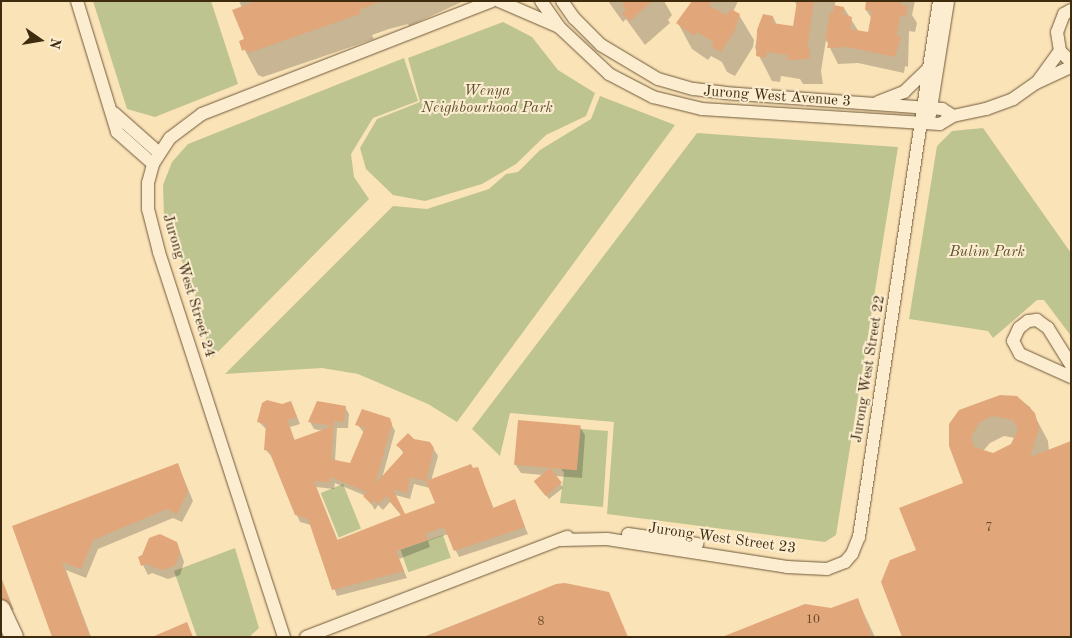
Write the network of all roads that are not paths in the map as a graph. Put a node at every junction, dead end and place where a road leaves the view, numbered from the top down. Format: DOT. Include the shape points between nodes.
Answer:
graph roads {
  1 [pos="77,1"];
  2 [pos="492,1"];
  3 [pos="499,1"];
  4 [pos="541,1"];
  5 [pos="562,1"];
  6 [pos="939,1"];
  7 [pos="948,1"];
  8 [pos="1071,10"];
  9 [pos="559,27"];
  10 [pos="1060,51"];
  11 [pos="1071,62"];
  12 [pos="1071,67"];
  13 [pos="928,68"];
  14 [pos="1036,83"];
  15 [pos="876,102"];
  16 [pos="926,108"];
  17 [pos="953,116"];
  18 [pos="924,123"];
  19 [pos="156,158"];
  20 [pos="1071,365"];
  21 [pos="1071,377"];
  22 [pos="807,566"];
  23 [pos="1,609"];
  24 [pos="14,637"];
  25 [pos="284,637"];
  26 [pos="306,637"];
  1 -- 19 [label="street" via="120,136"];
  2 -- 19 [label="street, Jurong West Street 24" via="202,114 180,129"];
  3 -- 9 [label="street"];
  4 -- 9 [label="street, Jurong West Avenue 3"];
  5 -- 15 [label="street, Jurong West Avenue 3" via="601,45 658,79 725,93"];
  6 -- 13 [label="street"];
  7 -- 16 [label="street"];
  8 -- 10 [label="street" via="1064,14 1057,32"];
  9 -- 18 [label="street, Jurong West Avenue 3" via="609,74 653,96 692,108"];
  10 -- 11 [label="street"];
  10 -- 14 [label="street"];
  12 -- 14 [label="street"];
  13 -- 15 [label="street" via="904,92"];
  13 -- 16 [label="street"];
  14 -- 17 [label="street" via="1013,99 986,110"];
  15 -- 16 [label="street, Jurong West Avenue 3"];
  16 -- 17 [label="street, Jurong West Avenue 3" via="942,109"];
  16 -- 18 [label="street, Jurong West Street 22"];
  17 -- 18 [label="street" via="940,124"];
  18 -- 22 [label="street, Jurong West Street 22" via="859,537 845,562 827,569"];
  19 -- 25 [label="street, Jurong West Street 24" via="148,183 148,209 159,252"];
  20 -- 21 [label="street" via="1048,328 1037,320 1028,321 1019,328 1013,341 1020,354"];
  22 -- 26 [label="street, Jurong West Street 23" via="788,559 606,531 574,534"];
  23 -- 24 [label="main road"];
}
